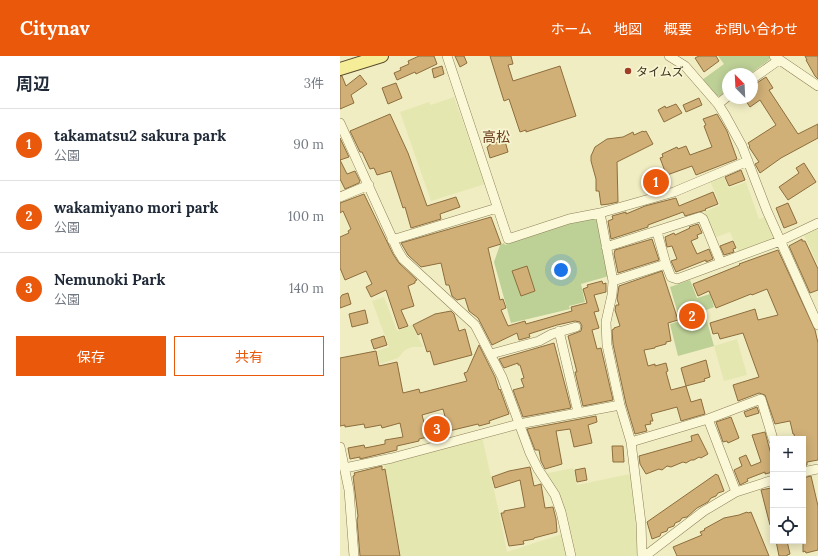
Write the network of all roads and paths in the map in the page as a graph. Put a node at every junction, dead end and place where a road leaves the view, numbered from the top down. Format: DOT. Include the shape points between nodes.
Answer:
graph roads {
  1 [pos="382,56"];
  2 [pos="447,56"];
  3 [pos="669,56"];
  4 [pos="777,58"];
  5 [pos="340,69"];
  6 [pos="758,74"];
  7 [pos="818,86"];
  8 [pos="722,101"];
  9 [pos="718,104"];
  10 [pos="340,123"];
  11 [pos="748,161"];
  12 [pos="369,185"];
  13 [pos="340,197"];
  14 [pos="497,208"];
  15 [pos="600,213"];
  16 [pos="818,223"];
  17 [pos="656,232"];
  18 [pos="392,240"];
  19 [pos="780,241"];
  20 [pos="606,247"];
  21 [pos="721,263"];
  22 [pos="666,264"];
  23 [pos="613,282"];
  24 [pos="818,325"];
  25 [pos="576,327"];
  26 [pos="560,331"];
  27 [pos="491,354"];
  28 [pos="620,405"];
  29 [pos="578,412"];
  30 [pos="708,419"];
  31 [pos="519,424"];
  32 [pos="772,436"];
  33 [pos="631,442"];
  34 [pos="340,447"];
  35 [pos="345,468"];
  36 [pos="818,469"];
  37 [pos="806,471"];
  38 [pos="770,481"];
  39 [pos="736,492"];
  40 [pos="354,556"];
  41 [pos="571,556"];
  42 [pos="642,556"];
  43 [pos="645,556"];
  1 -- 5 [label="main road"];
  2 -- 14 [label="street"];
  3 -- 9 [label="street" via="685,66"];
  4 -- 6 [label="street"];
  4 -- 7 [label="street"];
  8 -- 9 [label="street"];
  9 -- 11 [label="street"];
  10 -- 12 [label="street"];
  11 -- 15 [label="street" via="674,192"];
  11 -- 19 [label="street"];
  12 -- 13 [label="street"];
  12 -- 18 [label="street"];
  14 -- 15 [label="street" via="508,239 568,219"];
  14 -- 18 [label="street"];
  15 -- 20 [label="street"];
  16 -- 19 [label="street"];
  17 -- 20 [label="street"];
  17 -- 21 [label="street" via="702,217"];
  17 -- 22 [label="street"];
  18 -- 27 [label="street" via="403,259 475,325"];
  19 -- 21 [label="street"];
  19 -- 24 [label="street"];
  20 -- 23 [label="street"];
  21 -- 22 [label="street" via="677,279 671,277"];
  22 -- 23 [label="street"];
  23 -- 28 [label="street" via="606,334"];
  25 -- 26 [label="street"];
  26 -- 27 [label="street" via="539,341"];
  26 -- 29 [label="street"];
  27 -- 31 [label="street"];
  28 -- 29 [label="street"];
  28 -- 33 [label="street"];
  29 -- 31 [label="street"];
  30 -- 32 [label="street" via="761,399"];
  30 -- 33 [label="street"];
  30 -- 39 [label="street"];
  31 -- 35 [label="street"];
  31 -- 41 [label="street" via="530,453 560,507"];
  33 -- 42 [label="street" via="641,523"];
  34 -- 35 [label="street"];
  35 -- 40 [label="street"];
  36 -- 37 [label="street"];
  38 -- 39 [label="street"];
  39 -- 43 [label="street" via="704,511"];
}
